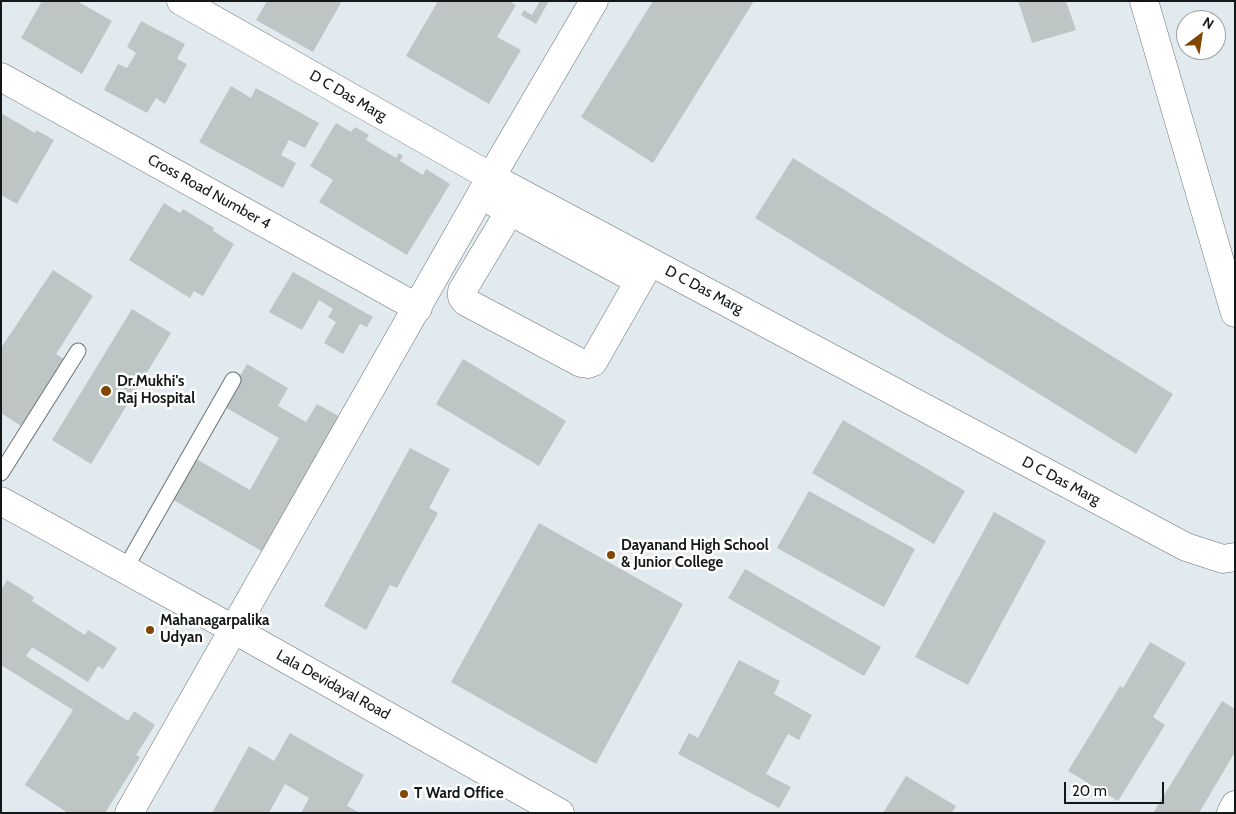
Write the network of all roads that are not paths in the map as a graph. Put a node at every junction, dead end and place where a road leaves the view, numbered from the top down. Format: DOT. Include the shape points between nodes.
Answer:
graph roads {
  1 [pos="181,1"];
  2 [pos="594,1"];
  3 [pos="1144,1"];
  4 [pos="1,77"];
  5 [pos="486,186"];
  6 [pos="510,211"];
  7 [pos="568,231"];
  8 [pos="450,249"];
  9 [pos="478,265"];
  10 [pos="644,271"];
  11 [pos="418,308"];
  12 [pos="1235,313"];
  13 [pos="78,351"];
  14 [pos="233,380"];
  15 [pos="1,473"];
  16 [pos="1,501"];
  17 [pos="1235,557"];
  18 [pos="126,569"];
  19 [pos="233,629"];
  20 [pos="1235,806"];
  21 [pos="129,813"];
  22 [pos="560,813"];
  23 [pos="1231,813"];
  1 -- 5 [label="street, D C Das Marg"];
  2 -- 5 [label="street"];
  3 -- 12 [label="street"];
  4 -- 11 [label="street, Cross Road Number 4"];
  5 -- 6 [label="street"];
  5 -- 7 [label="street, D C Das Marg"];
  5 -- 8 [label="street"];
  6 -- 7 [label="street"];
  6 -- 9 [label="street"];
  7 -- 10 [label="street, D C Das Marg"];
  8 -- 9 [label="street"];
  8 -- 11 [label="street"];
  9 -- 10 [label="street" via="462,291 466,302 588,364 593,362"];
  10 -- 17 [label="street, D C Das Marg" via="1186,547 1223,559"];
  11 -- 19 [label="street"];
  13 -- 15 [label="lane"];
  14 -- 18 [label="lane"];
  16 -- 18 [label="street, Lala Devidayal Road"];
  18 -- 19 [label="street, Lala Devidayal Road"];
  19 -- 21 [label="street"];
  19 -- 22 [label="street, Lala Devidayal Road"];
  20 -- 23 [label="street"];
}
